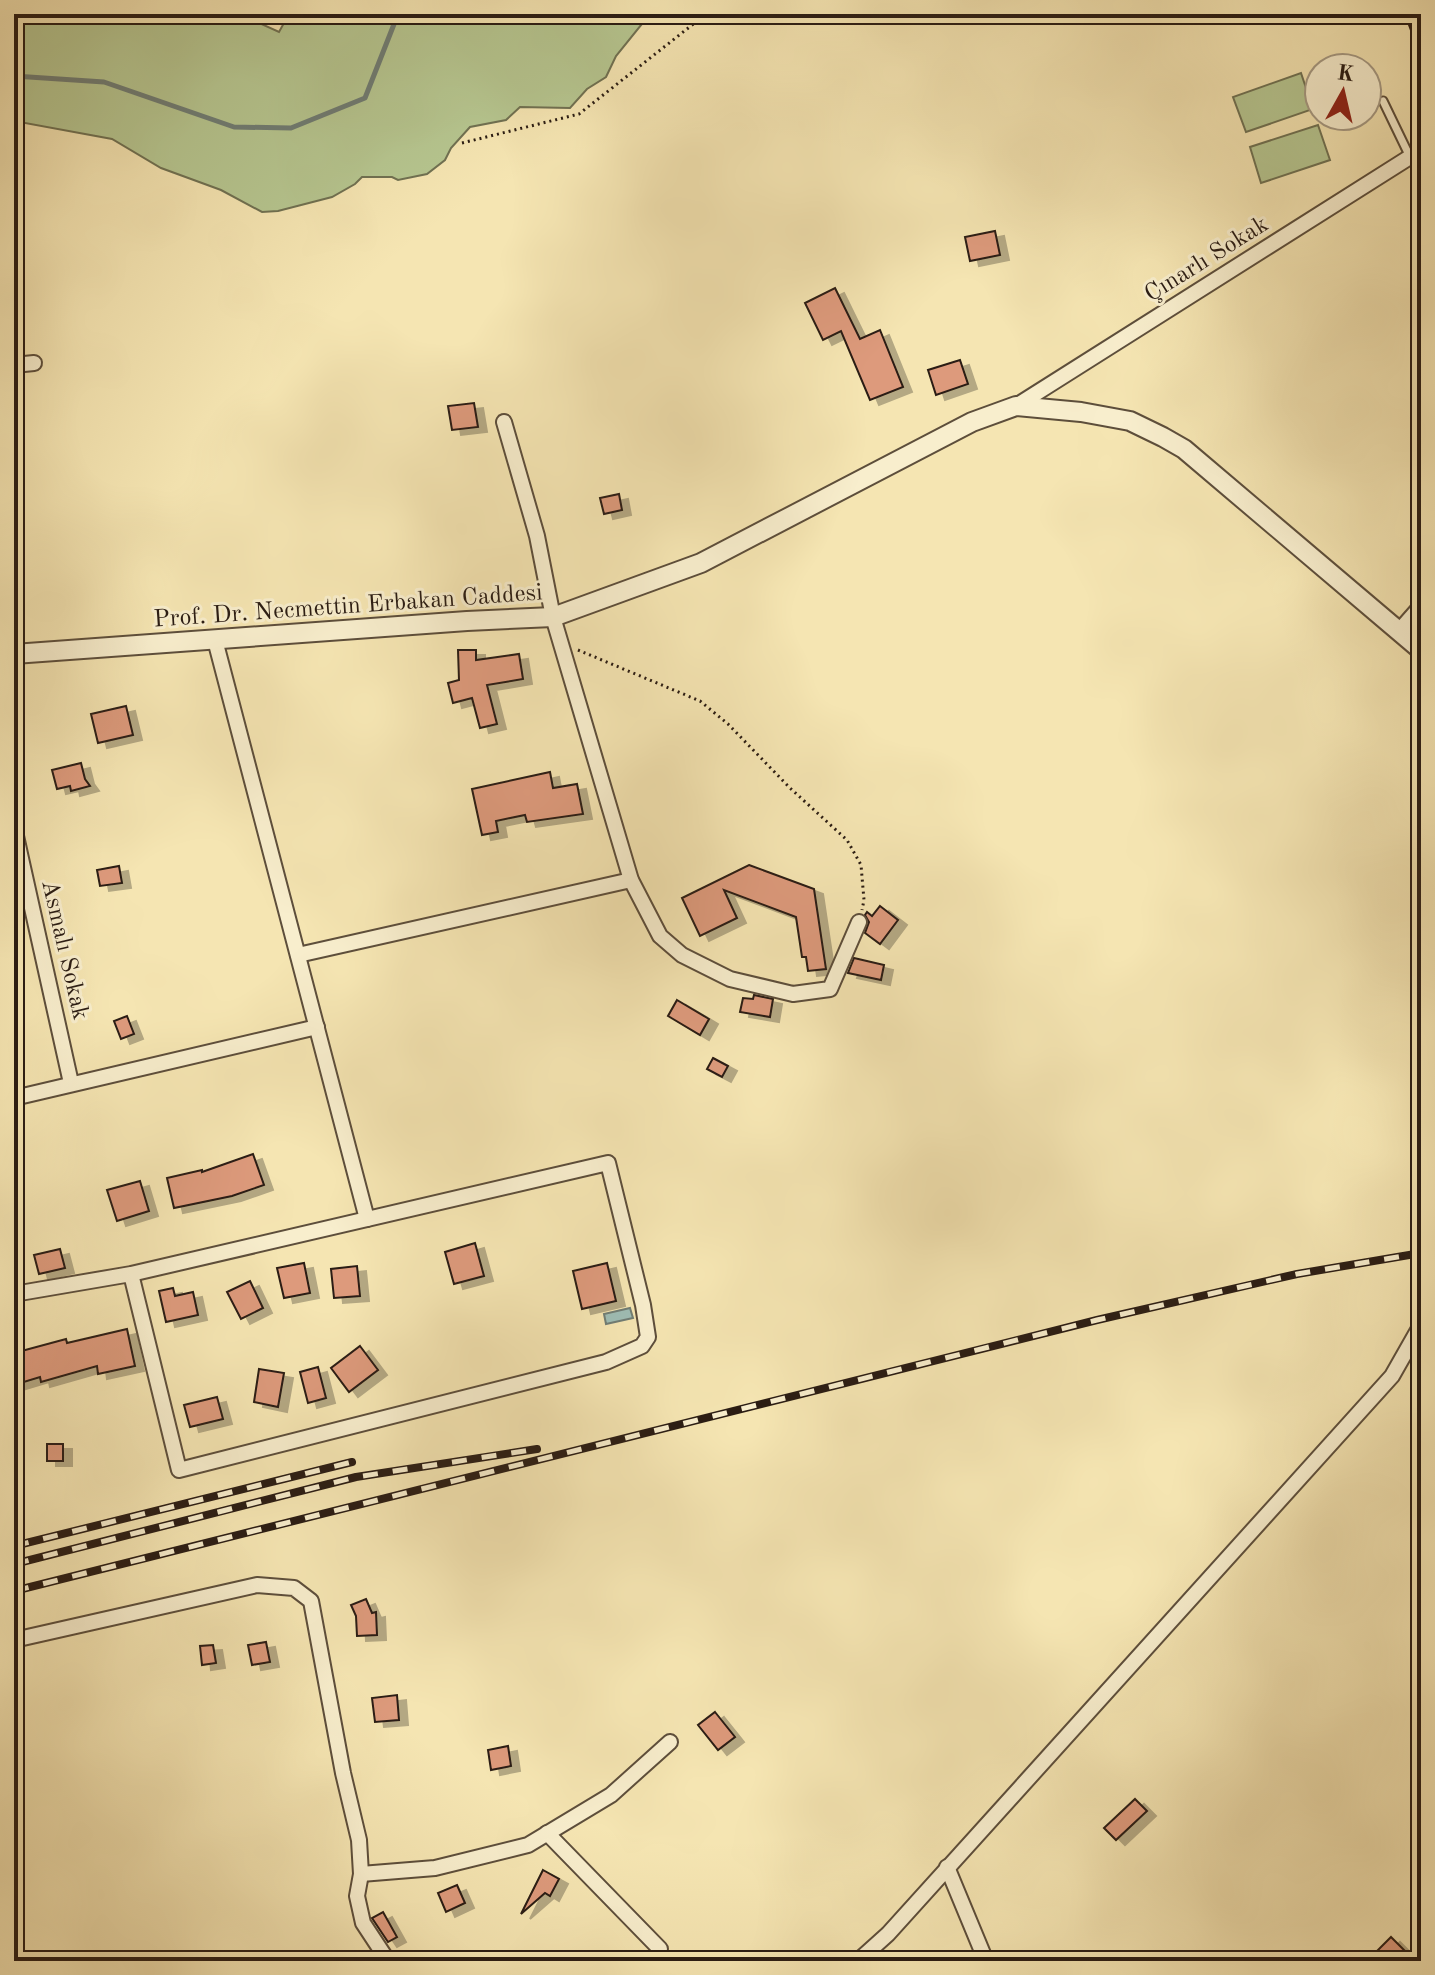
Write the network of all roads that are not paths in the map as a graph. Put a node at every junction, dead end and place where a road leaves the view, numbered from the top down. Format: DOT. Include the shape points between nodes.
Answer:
graph roads {
  1 [pos="1383,101"];
  2 [pos="1415,154"];
  3 [pos="34,363"];
  4 [pos="14,365"];
  5 [pos="1016,406"];
  6 [pos="504,422"];
  7 [pos="1421,606"];
  8 [pos="553,617"];
  9 [pos="1399,631"];
  10 [pos="215,640"];
  11 [pos="1421,650"];
  12 [pos="14,654"];
  13 [pos="14,827"];
  14 [pos="17,856"];
  15 [pos="631,880"];
  16 [pos="859,922"];
  17 [pos="298,955"];
  18 [pos="317,1027"];
  19 [pos="71,1083"];
  20 [pos="14,1098"];
  21 [pos="367,1219"];
  22 [pos="131,1274"];
  23 [pos="14,1294"];
  24 [pos="1421,1325"];
  25 [pos="14,1640"];
  26 [pos="670,1742"];
  27 [pos="547,1833"];
  28 [pos="947,1867"];
  29 [pos="361,1874"];
  30 [pos="660,1949"];
  31 [pos="388,1961"];
  32 [pos="858,1961"];
  33 [pos="986,1961"];
  1 -- 2 [label="lane"];
  2 -- 5 [label="street, Çınarlı Sokak"];
  3 -- 4 [label="street"];
  5 -- 8 [label="street, Prof. Dr. Necmettin Erbakan Caddesi" via="972,422 701,563"];
  5 -- 9 [label="street, Prof. Dr. Necmettin Erbakan Caddesi" via="1130,421 1184,449"];
  6 -- 8 [label="street" via="537,536"];
  7 -- 9 [label="street"];
  8 -- 10 [label="street, Prof. Dr. Necmettin Erbakan Caddesi"];
  8 -- 15 [label="street"];
  9 -- 11 [label="street, Prof. Dr. Necmettin Erbakan Caddesi"];
  10 -- 12 [label="street, Prof. Dr. Necmettin Erbakan Caddesi"];
  10 -- 17 [label="street"];
  13 -- 14 [label="street, Asmalı Sokak"];
  14 -- 19 [label="street, Asmalı Sokak"];
  15 -- 16 [label="street" via="660,936 682,955 730,979 793,994 830,989"];
  15 -- 17 [label="street"];
  17 -- 18 [label="street"];
  18 -- 19 [label="street"];
  18 -- 21 [label="street"];
  19 -- 20 [label="street"];
  21 -- 22 [label="street"];
  21 -- 22 [label="street" via="608,1163 648,1337 642,1346 606,1362 179,1470"];
  22 -- 23 [label="street"];
  24 -- 28 [label="street" via="1392,1376"];
  25 -- 29 [label="street" via="257,1585 294,1588 311,1601 359,1840"];
  26 -- 27 [label="street" via="611,1795"];
  27 -- 29 [label="street" via="528,1845 435,1868"];
  27 -- 30 [label="street"];
  28 -- 32 [label="street"];
  28 -- 33 [label="street"];
  29 -- 31 [label="street" via="357,1896 363,1923"];
}
